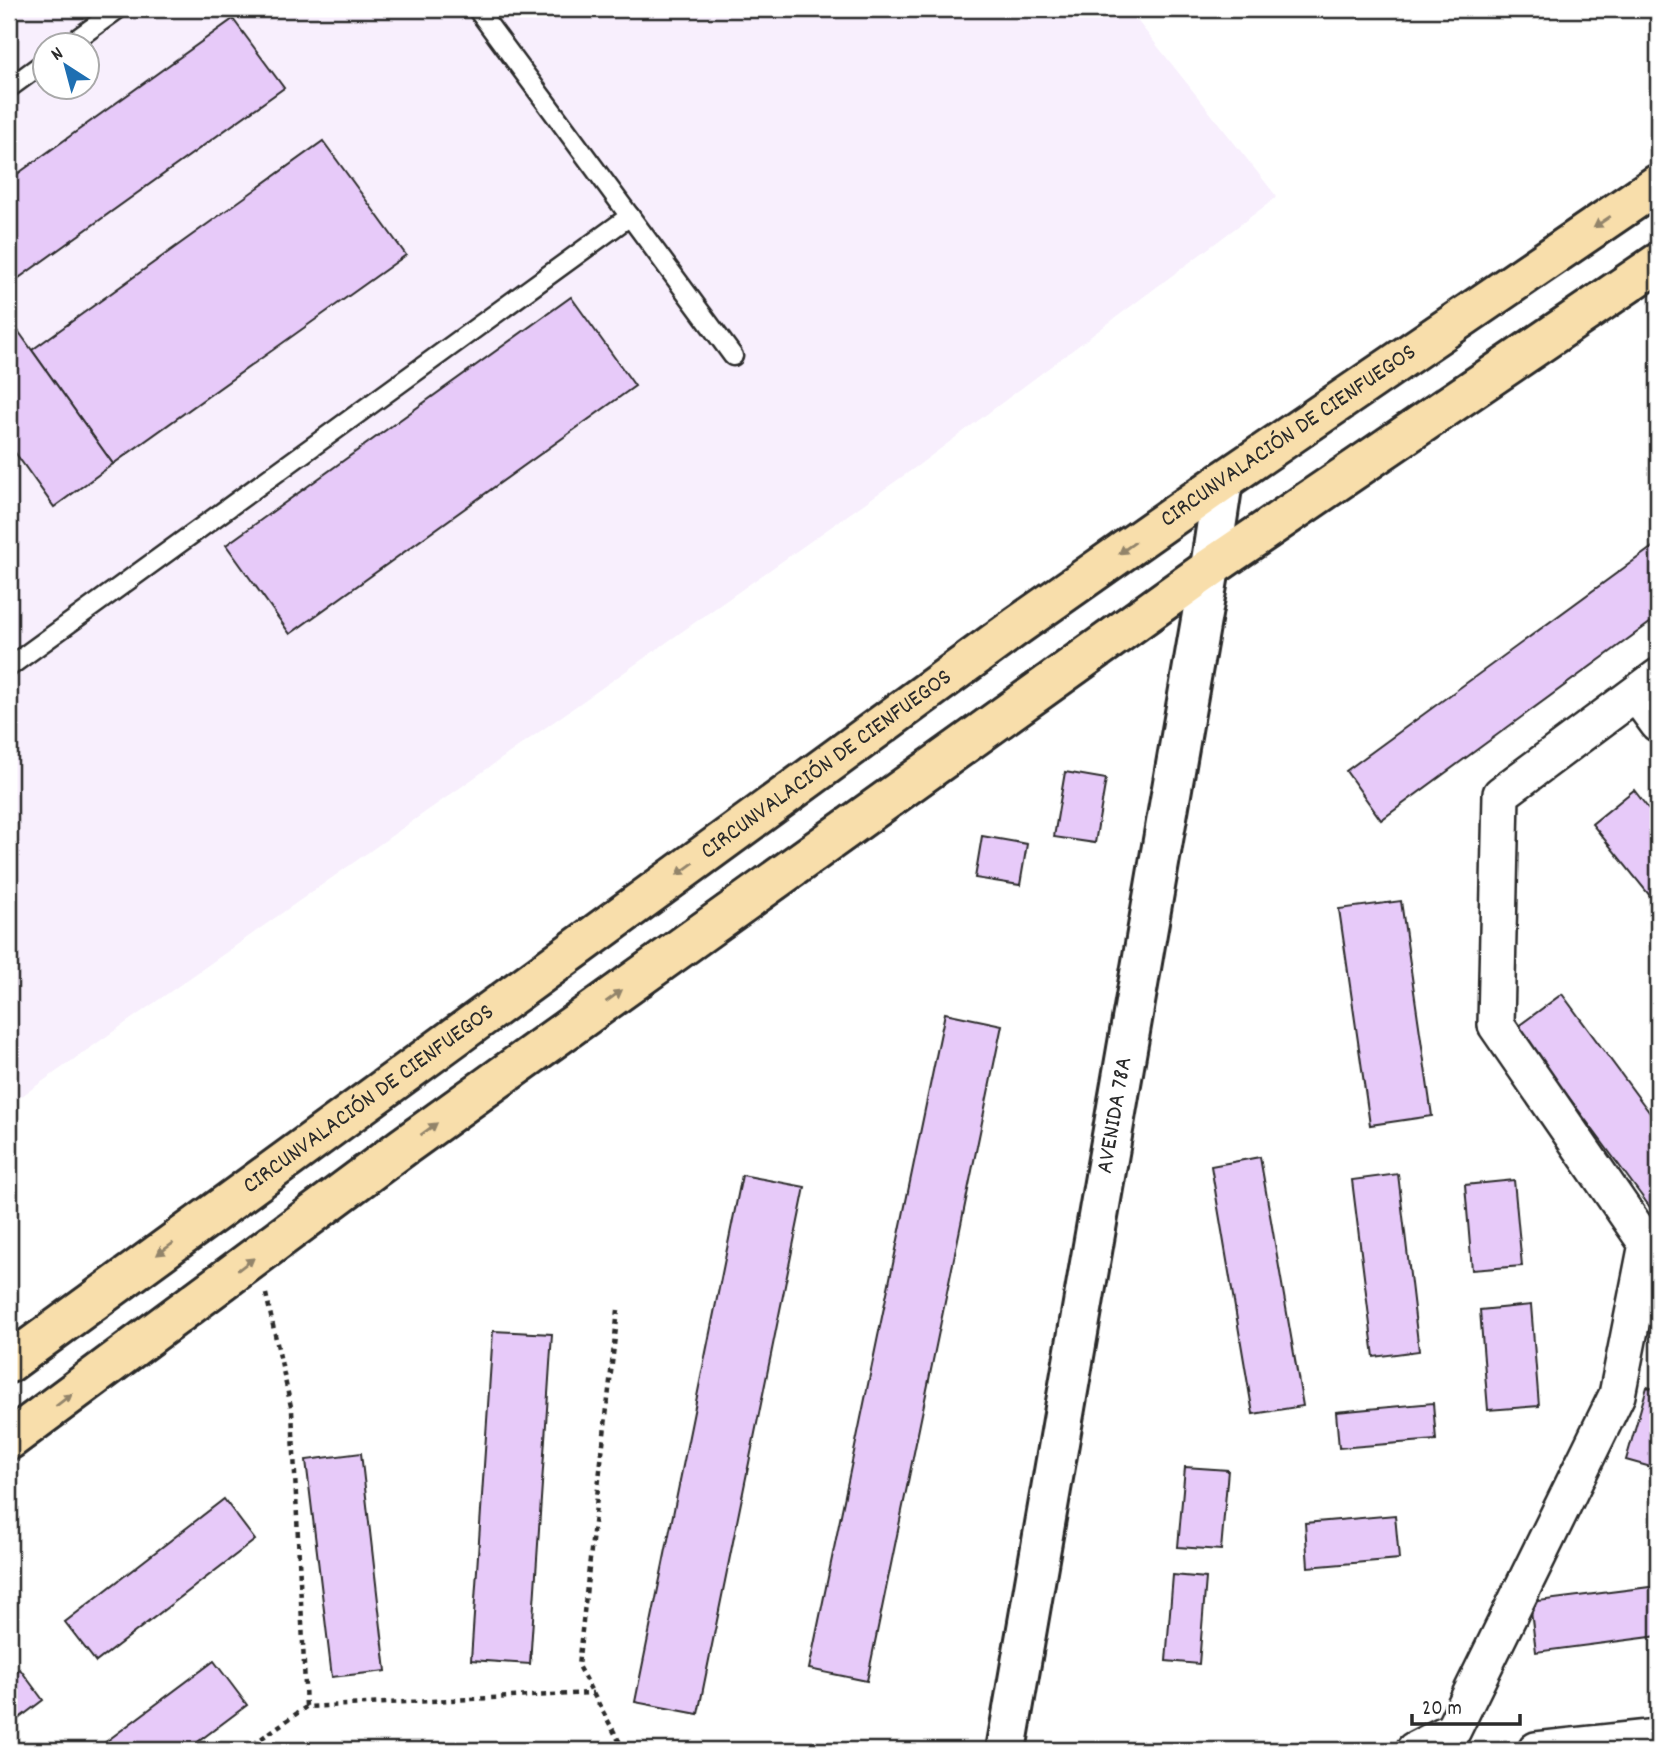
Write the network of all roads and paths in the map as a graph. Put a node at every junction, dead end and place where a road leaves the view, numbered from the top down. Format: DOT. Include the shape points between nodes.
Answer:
graph roads {
  1 [pos="118,9"];
  2 [pos="477,9"];
  3 [pos="86,32"];
  4 [pos="32,71"];
  5 [pos="9,88"];
  6 [pos="1658,184"];
  7 [pos="630,216"];
  8 [pos="1658,263"];
  9 [pos="733,356"];
  10 [pos="1223,481"];
  11 [pos="1210,568"];
  12 [pos="9,667"];
  13 [pos="1647,686"];
  14 [pos="1658,724"];
  15 [pos="257,1256"];
  16 [pos="618,1310"];
  17 [pos="9,1363"];
  18 [pos="9,1440"];
  19 [pos="593,1693"];
  20 [pos="306,1707"];
  21 [pos="1658,1737"];
  22 [pos="244,1750"];
  23 [pos="624,1750"];
  24 [pos="1006,1750"];
  25 [pos="1414,1750"];
  26 [pos="1536,1750"];
  1 -- 3 [label="lane"];
  2 -- 7 [label="lane"];
  4 -- 5 [label="lane"];
  6 -- 10 [label="highway, CIRCUNVALACIÓN DE CIENFUEGOS, one-way"];
  7 -- 9 [label="lane"];
  7 -- 12 [label="lane"];
  8 -- 11 [label="highway"];
  10 -- 11 [label="street, AVENIDA 78A"];
  10 -- 17 [label="highway, CIRCUNVALACIÓN DE CIENFUEGOS, one-way" via="1006,634"];
  15 -- 11 [label="highway, one-way"];
  11 -- 24 [label="street, AVENIDA 78A"];
  13 -- 14 [label="street"];
  13 -- 25 [label="street" via="1502,794 1496,1025 1647,1244 1617,1395 1453,1730"];
  18 -- 15 [label="highway, one-way"];
  15 -- 20 [label="path" via="292,1411"];
  16 -- 19 [label="path" via="578,1666"];
  19 -- 20 [label="path"];
  19 -- 23 [label="path"];
  20 -- 22 [label="path"];
  21 -- 26 [label="street"];
}
